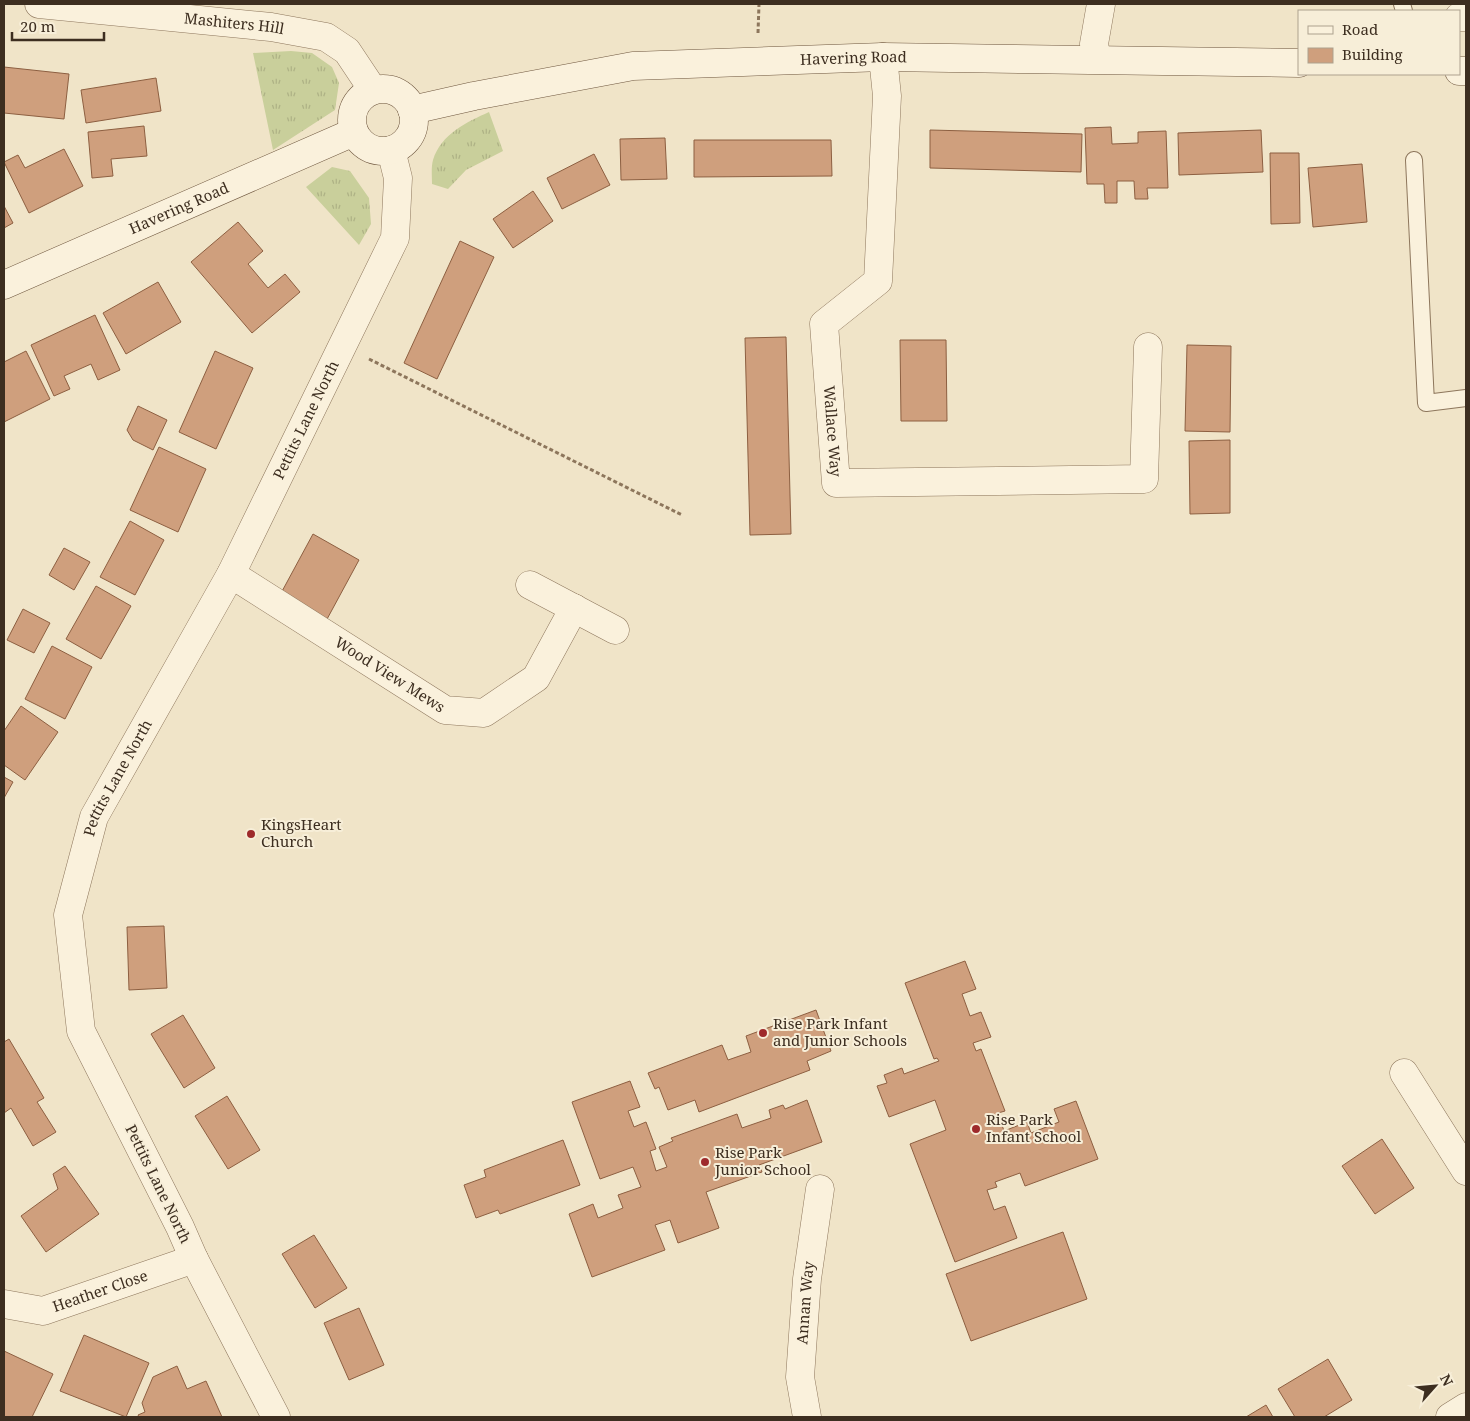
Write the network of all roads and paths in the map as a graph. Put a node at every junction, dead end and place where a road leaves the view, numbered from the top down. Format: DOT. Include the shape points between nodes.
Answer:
graph roads {
  1 [pos="39,4"];
  2 [pos="1100,4"];
  3 [pos="884,57"];
  4 [pos="1097,59"];
  5 [pos="1298,63"];
  6 [pos="373,90"];
  7 [pos="412,110"];
  8 [pos="354,132"];
  9 [pos="390,150"];
  10 [pos="1414,160"];
  11 [pos="4,285"];
  12 [pos="342,345"];
  13 [pos="1148,347"];
  14 [pos="1466,398"];
  15 [pos="682,515"];
  16 [pos="231,574"];
  17 [pos="530,585"];
  18 [pos="574,608"];
  19 [pos="615,630"];
  20 [pos="1404,1073"];
  21 [pos="1466,1171"];
  22 [pos="820,1189"];
  23 [pos="194,1259"];
  24 [pos="4,1304"];
  25 [pos="1466,1407"];
  26 [pos="276,1417"];
  27 [pos="807,1417"];
  28 [pos="1450,1417"];
  1 -- 6 [label="street, Mashiters Hill" via="271,27 326,37 347,51"];
  2 -- 4 [label="street" via="1094,44"];
  3 -- 4 [label="street, Havering Road"];
  3 -- 7 [label="street, Havering Road" via="633,66"];
  3 -- 13 [label="street, Wallace Way" via="887,96 878,281 824,324 836,483 1144,479"];
  4 -- 5 [label="street, Havering Road"];
  6 -- 7 [label="street" via="396,92"];
  6 -- 8 [label="street" via="356,103 352,113"];
  7 -- 9 [label="street" via="414,121 410,136 403,144"];
  8 -- 9 [label="street" via="366,146"];
  8 -- 11 [label="street, Havering Road"];
  9 -- 12 [label="street, Pettits Lane North" via="398,178 395,238"];
  10 -- 14 [label="lane" via="1426,403"];
  12 -- 15 [label="path"];
  12 -- 16 [label="street, Pettits Lane North"];
  16 -- 18 [label="street, Wood View Mews" via="445,710 484,712 536,678"];
  16 -- 23 [label="street, Pettits Lane North" via="94,817 68,915 81,1031"];
  17 -- 18 [label="street"];
  18 -- 19 [label="street"];
  20 -- 21 [label="street"];
  22 -- 27 [label="street, Annan Way" via="807,1279 800,1377"];
  23 -- 24 [label="street, Heather Close" via="43,1311"];
  23 -- 26 [label="street, Pettits Lane North"];
  25 -- 28 [label="street"];
}
